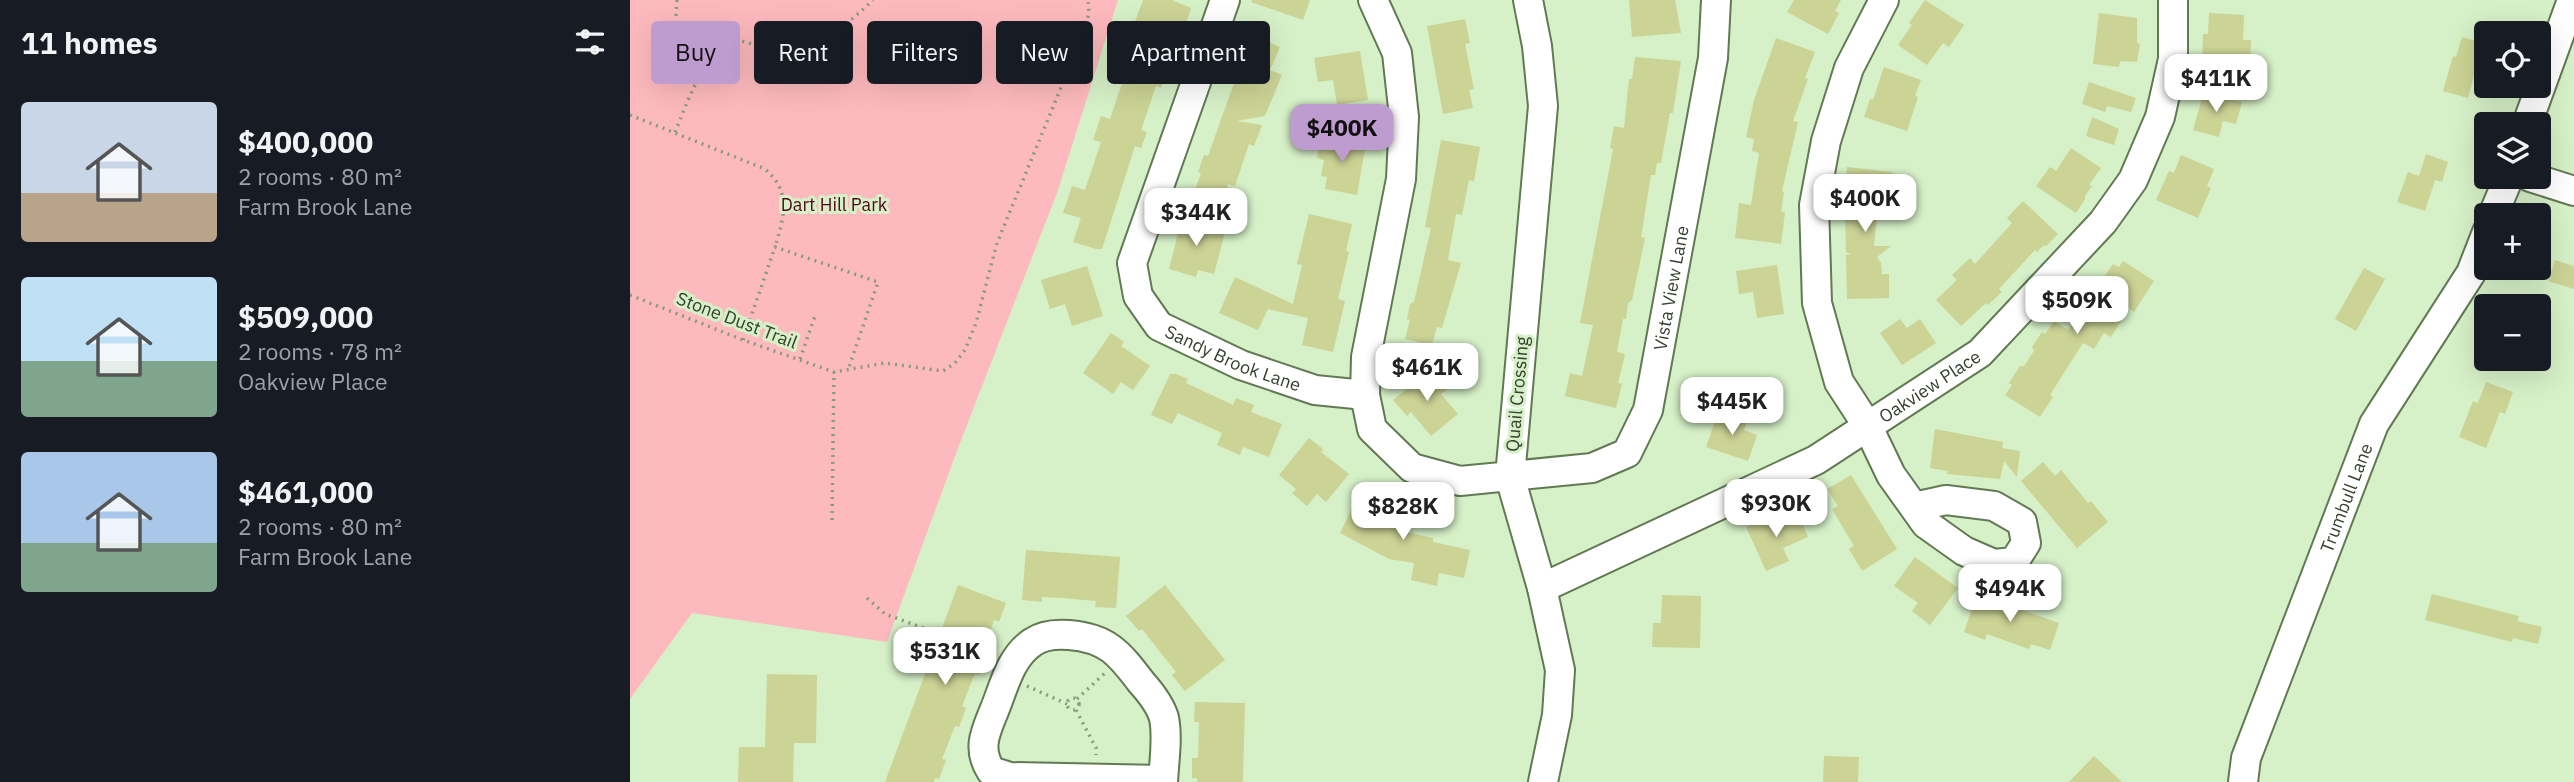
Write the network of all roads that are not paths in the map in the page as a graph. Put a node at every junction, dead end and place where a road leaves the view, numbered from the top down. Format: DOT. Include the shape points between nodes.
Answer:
graph roads {
  1 [pos="1225,0"];
  2 [pos="1373,0"];
  3 [pos="1528,0"];
  4 [pos="1716,0"];
  5 [pos="1884,0"];
  6 [pos="2174,0"];
  7 [pos="2572,0"];
  8 [pos="2532,112"];
  9 [pos="2551,184"];
  10 [pos="2574,191"];
  11 [pos="2474,263"];
  12 [pos="1365,395"];
  13 [pos="1867,425"];
  14 [pos="1510,477"];
  15 [pos="1914,507"];
  16 [pos="1542,588"];
  17 [pos="1163,781"];
  18 [pos="1543,782"];
  19 [pos="2243,782"];
  1 -- 12 [label="street, Sandy Brook Lane" via="1132,263 1138,296 1159,326 1241,365 1315,390"];
  2 -- 12 [label="street, Vista View Lane" via="1396,53 1404,117 1401,179 1366,357"];
  3 -- 14 [label="street, Quail Crossing" via="1543,106"];
  4 -- 14 [label="street, Vista View Lane" via="1713,58 1648,410 1627,453 1592,468"];
  5 -- 13 [label="street" via="1849,68 1826,141 1814,205 1817,303 1839,382"];
  6 -- 13 [label="street, Oakview Place" via="2173,59 2160,117 2133,180 2103,222 1980,353"];
  7 -- 8 [label="street"];
  9 -- 10 [label="street"];
  11 -- 19 [label="street, Trumbull Lane" via="2374,424 2246,758"];
  12 -- 14 [label="street, Vista View Lane" via="1372,429 1412,468 1460,481"];
  13 -- 15 [label="street" via="1891,475"];
  13 -- 16 [label="street, Oakview Place" via="1816,460"];
  14 -- 16 [label="street, Quail Crossing"];
  16 -- 18 [label="street, Quail Crossing" via="1560,670 1557,715"];
  17 -- 17 [label="street" via="1164,717 1154,697 1107,644 1088,636 1059,634 1043,637 1023,650 986,729 983,759 991,771 1010,777"];
}
